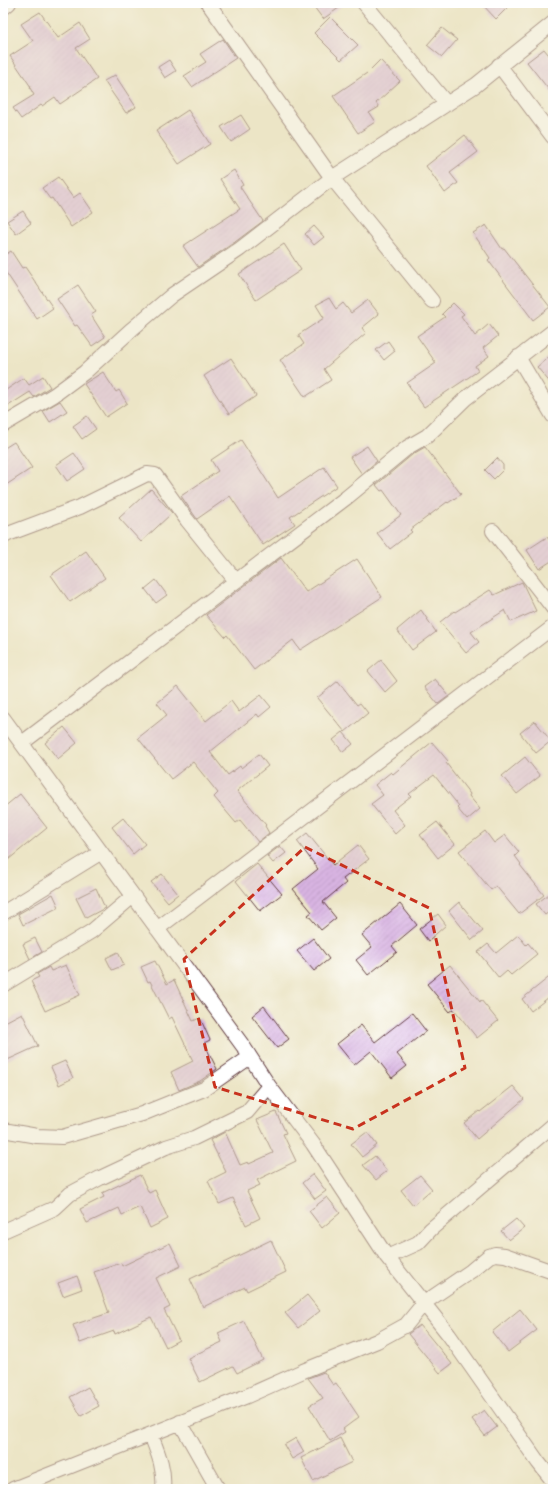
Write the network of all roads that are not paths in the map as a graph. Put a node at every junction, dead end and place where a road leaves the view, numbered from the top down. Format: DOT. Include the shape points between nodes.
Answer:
graph roads {
  1 [pos="9,3"];
  2 [pos="208,3"];
  3 [pos="364,3"];
  4 [pos="3,8"];
  5 [pos="553,23"];
  6 [pos="499,65"];
  7 [pos="447,104"];
  8 [pos="553,137"];
  9 [pos="332,178"];
  10 [pos="432,301"];
  11 [pos="553,331"];
  12 [pos="518,357"];
  13 [pos="553,416"];
  14 [pos="3,425"];
  15 [pos="493,531"];
  16 [pos="3,537"];
  17 [pos="236,581"];
  18 [pos="553,608"];
  19 [pos="553,627"];
  20 [pos="3,718"];
  21 [pos="22,743"];
  22 [pos="100,853"];
  23 [pos="133,896"];
  24 [pos="3,913"];
  25 [pos="157,929"];
  26 [pos="3,985"];
  27 [pos="250,1057"];
  28 [pos="269,1086"];
  29 [pos="553,1124"];
  30 [pos="3,1130"];
  31 [pos="3,1231"];
  32 [pos="387,1257"];
  33 [pos="553,1272"];
  34 [pos="424,1303"];
  35 [pos="180,1422"];
  36 [pos="151,1435"];
  37 [pos="553,1481"];
  38 [pos="13,1489"];
  39 [pos="163,1489"];
  40 [pos="218,1489"];
  1 -- 4 [label="street"];
  2 -- 9 [label="street"];
  3 -- 7 [label="street"];
  5 -- 6 [label="street"];
  6 -- 7 [label="street"];
  6 -- 8 [label="street"];
  7 -- 9 [label="street"];
  9 -- 10 [label="street"];
  9 -- 14 [label="street" via="240,249 172,296 54,395"];
  11 -- 12 [label="street"];
  12 -- 13 [label="street"];
  12 -- 17 [label="street" via="465,399 427,436 408,447 346,498"];
  15 -- 18 [label="street"];
  16 -- 17 [label="street" via="80,507 147,474 152,474"];
  17 -- 21 [label="street"];
  19 -- 25 [label="street"];
  20 -- 21 [label="street"];
  21 -- 22 [label="street"];
  22 -- 23 [label="street"];
  22 -- 24 [label="street"];
  23 -- 25 [label="street"];
  23 -- 26 [label="street" via="92,931"];
  25 -- 27 [label="street"];
  27 -- 28 [label="street"];
  27 -- 30 [label="street" via="204,1089 142,1114 62,1137"];
  28 -- 31 [label="street" via="247,1112 194,1138 100,1178 70,1194 55,1208"];
  28 -- 32 [label="street" via="313,1144"];
  29 -- 32 [label="street" via="418,1243"];
  32 -- 34 [label="street"];
  33 -- 34 [label="street" via="505,1255 495,1254"];
  34 -- 35 [label="street" via="406,1325 377,1341"];
  34 -- 37 [label="street"];
  35 -- 36 [label="street"];
  35 -- 40 [label="street"];
  36 -- 38 [label="street"];
  36 -- 39 [label="street" via="162,1462"];
}
